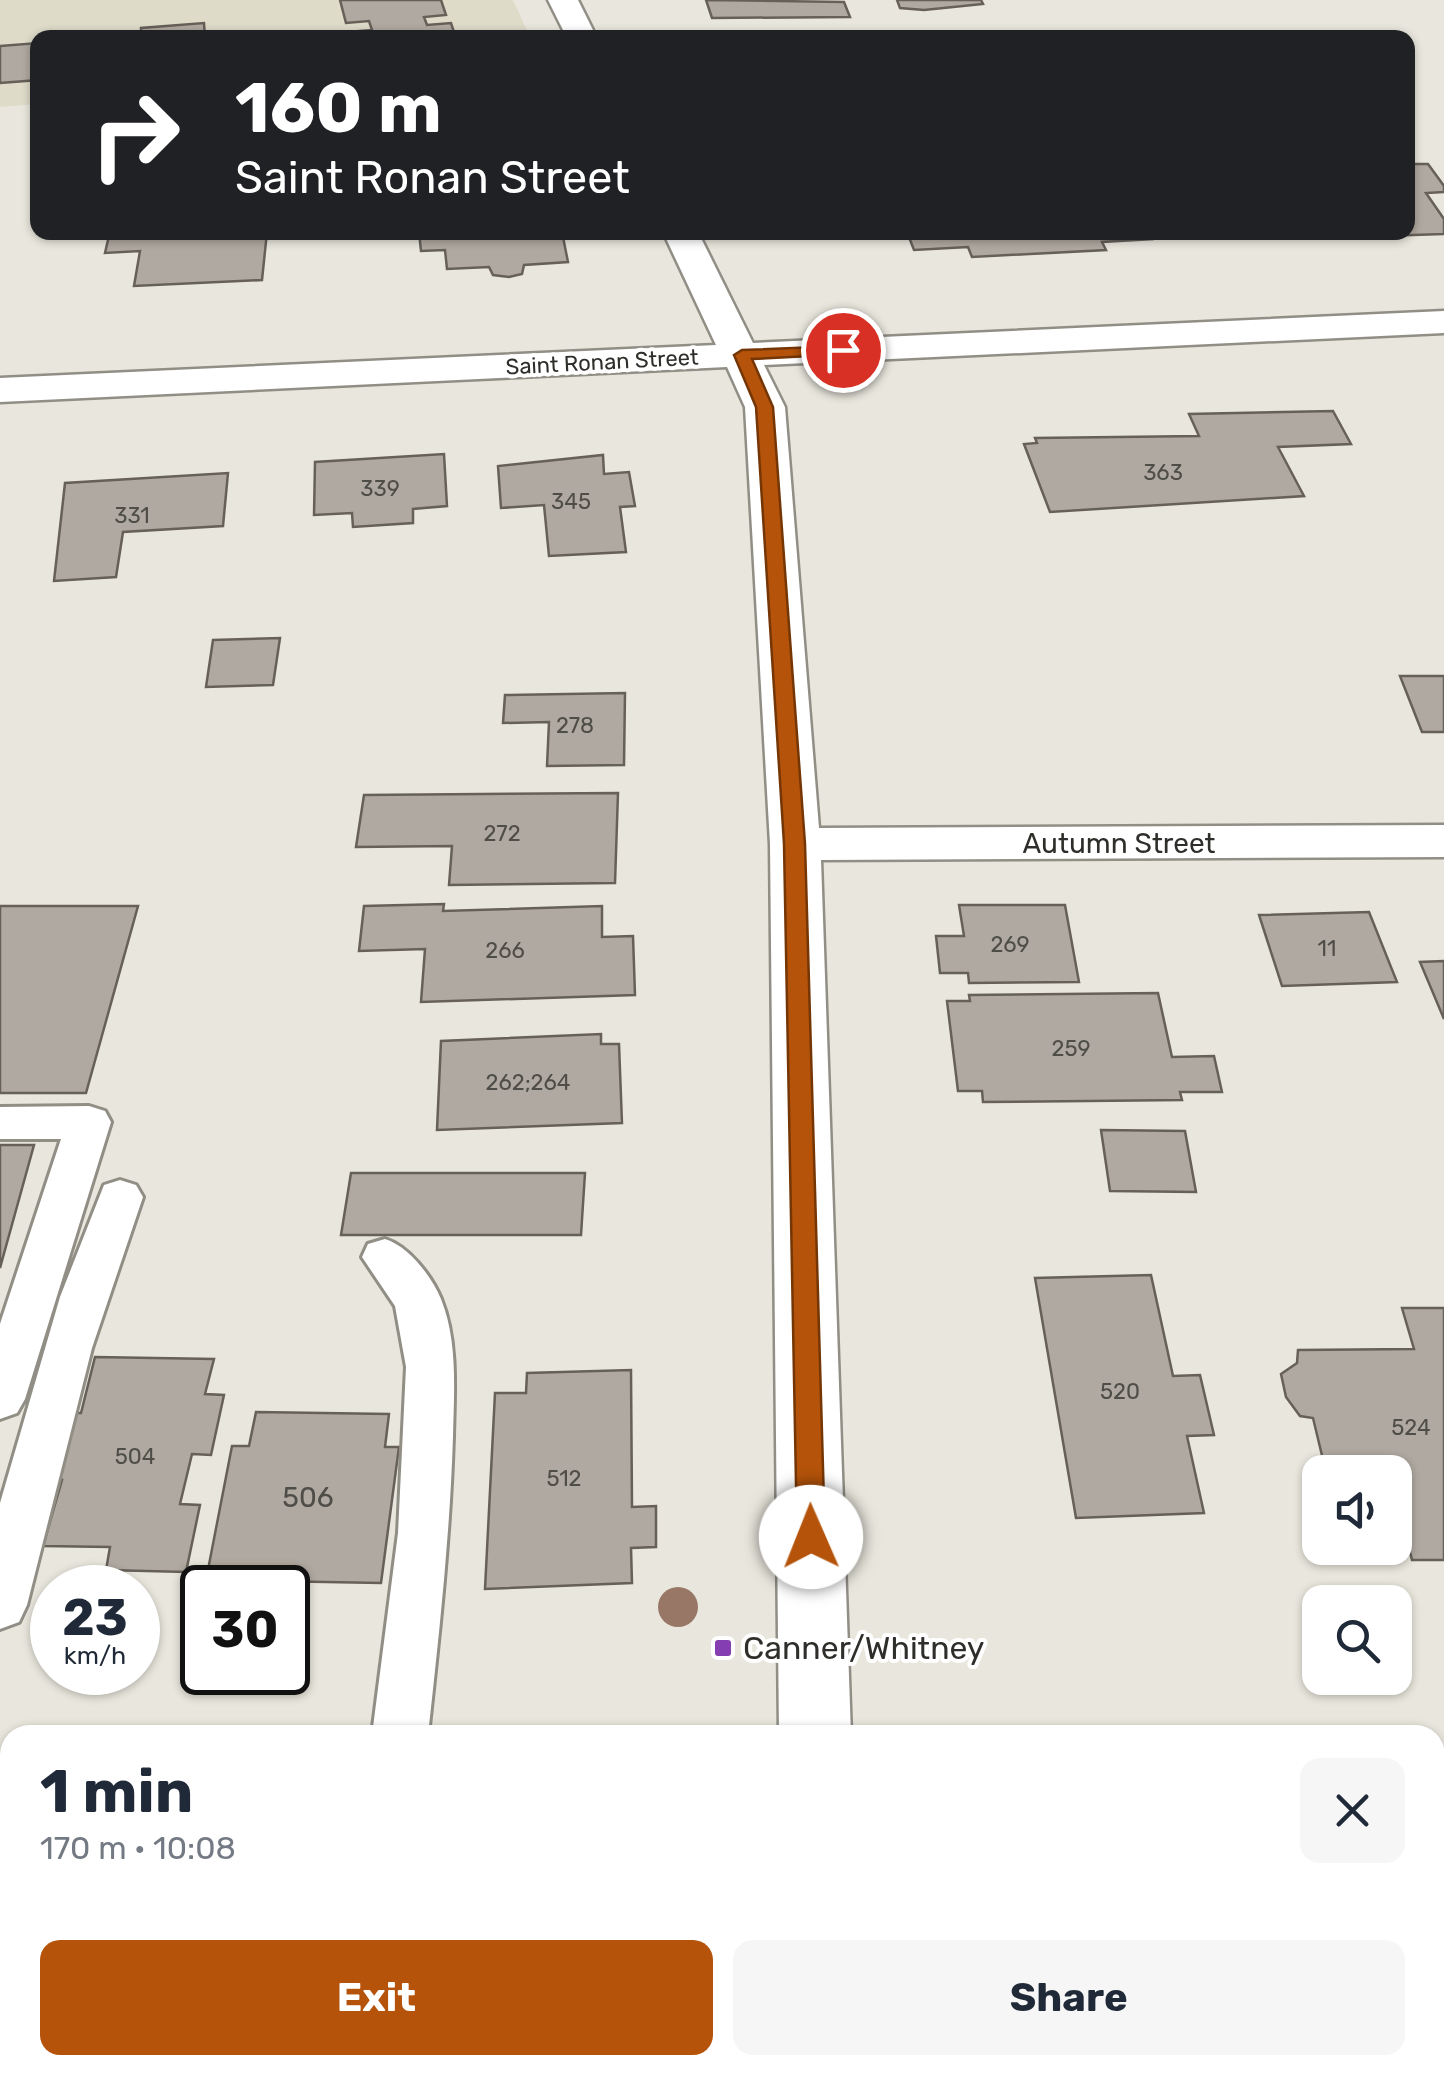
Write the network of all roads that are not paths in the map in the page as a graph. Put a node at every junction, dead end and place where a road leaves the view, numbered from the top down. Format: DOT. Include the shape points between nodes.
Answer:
graph roads {
  1 [pos="563,0"];
  2 [pos="578,30"];
  3 [pos="684,240"];
  4 [pos="1444,322"];
  5 [pos="742,355"];
  6 [pos="0,390"];
  7 [pos="1444,841"];
  8 [pos="795,844"];
  9 [pos="0,1123"];
  10 [pos="120,1198"];
  11 [pos="385,1257"];
  12 [pos="0,1399"];
  13 [pos="0,1605"];
  14 [pos="401,1725"];
  15 [pos="815,1725"];
  1 -- 2 [label="street"];
  3 -- 5 [label="street"];
  4 -- 5 [label="street, Saint Ronan Street"];
  5 -- 6 [label="street, Saint Ronan Street"];
  5 -- 8 [label="street" via="764,407"];
  7 -- 8 [label="street, Autumn Street"];
  8 -- 15 [label="street"];
  9 -- 12 [label="lane" via="89,1122"];
  10 -- 13 [label="lane" via="60,1365"];
  11 -- 14 [label="lane" via="418,1301 430,1367 424,1533"];
}
